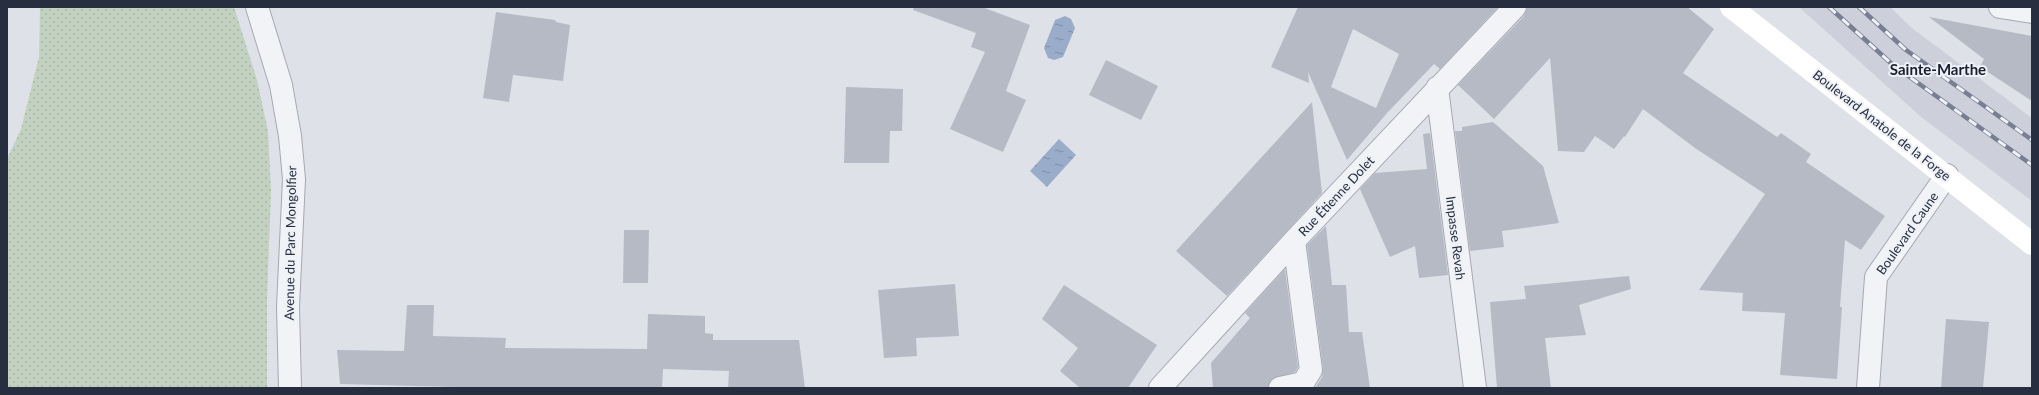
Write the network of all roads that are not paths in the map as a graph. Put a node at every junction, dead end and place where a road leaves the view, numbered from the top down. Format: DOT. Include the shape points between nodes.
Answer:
graph roads {
  1 [pos="257,7"];
  2 [pos="1515,7"];
  3 [pos="1731,7"];
  4 [pos="2000,7"];
  5 [pos="2032,12"];
  6 [pos="1437,88"];
  7 [pos="1947,175"];
  8 [pos="1294,241"];
  9 [pos="2032,244"];
  10 [pos="290,388"];
  11 [pos="1160,388"];
  12 [pos="1280,388"];
  13 [pos="1475,388"];
  14 [pos="1868,388"];
  1 -- 10 [label="street, Avenue du Parc Mongolfier" via="281,84 294,179 288,307"];
  2 -- 6 [label="street, Rue Étienne Dolet"];
  3 -- 7 [label="main road, Boulevard Anatole de la Forge"];
  4 -- 5 [label="street"];
  6 -- 8 [label="street, Rue Étienne Dolet"];
  6 -- 13 [label="street, Impasse Revah"];
  7 -- 9 [label="main road, Boulevard Anatole de la Forge"];
  7 -- 14 [label="street, Boulevard Caune" via="1876,276"];
  8 -- 11 [label="street, Rue Étienne Dolet"];
  8 -- 12 [label="street" via="1311,370 1303,383"];
}
